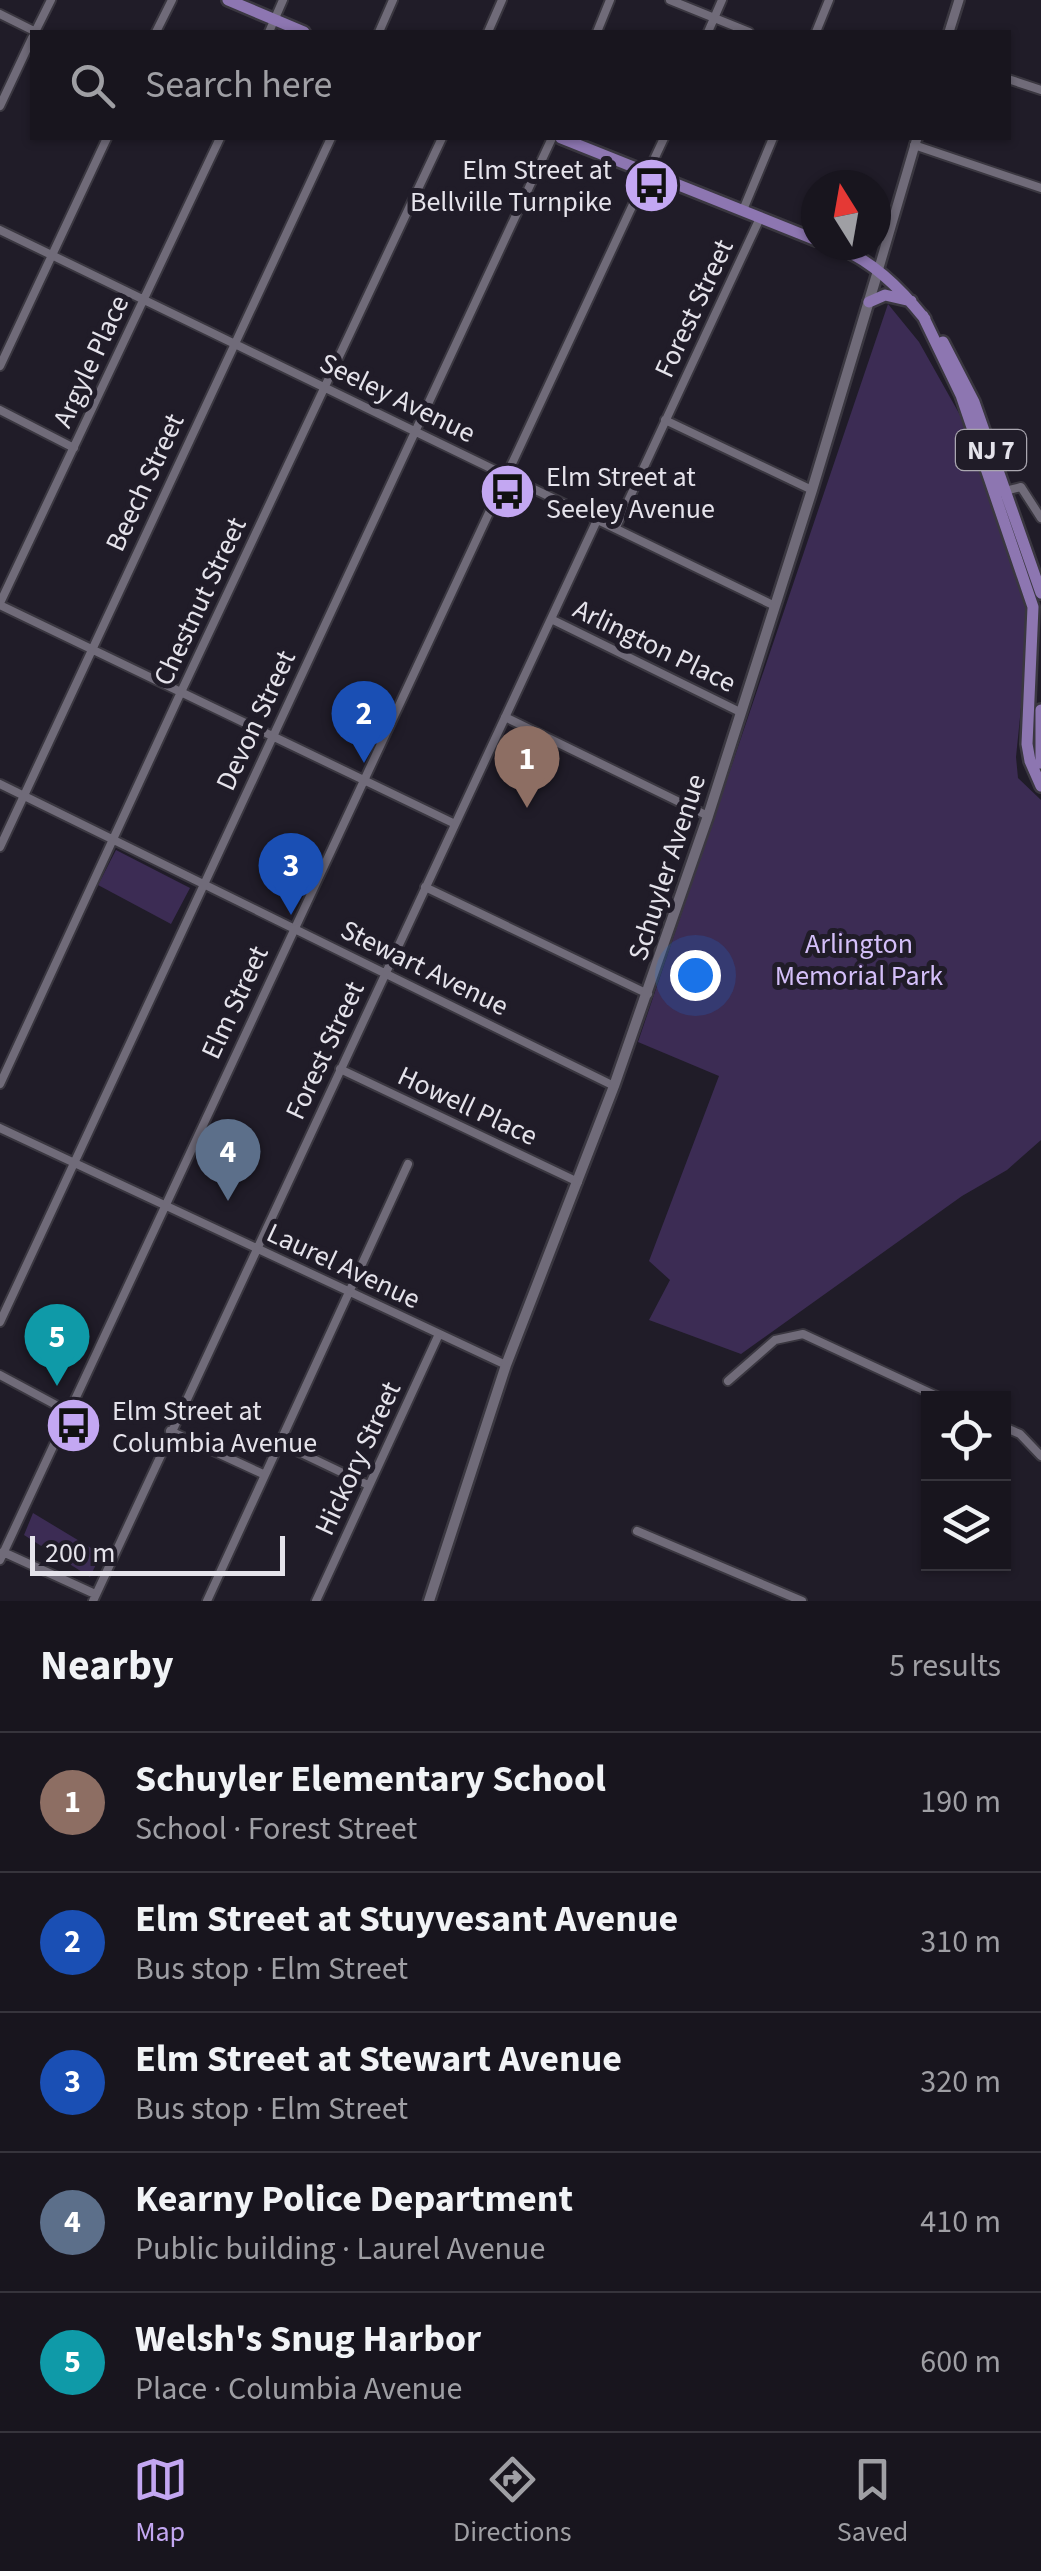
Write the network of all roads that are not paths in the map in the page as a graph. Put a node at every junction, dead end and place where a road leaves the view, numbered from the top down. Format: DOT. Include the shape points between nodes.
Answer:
graph roads {
  1 [pos="50,0"];
  2 [pos="172,0"];
  3 [pos="228,0"];
  4 [pos="283,0"];
  5 [pos="393,0"];
  6 [pos="502,0"];
  7 [pos="610,0"];
  8 [pos="670,0"];
  9 [pos="722,0"];
  10 [pos="829,0"];
  11 [pos="959,0"];
  12 [pos="0,14"];
  13 [pos="714,18"];
  14 [pos="272,26"];
  15 [pos="36,30"];
  16 [pos="157,30"];
  17 [pos="380,30"];
  18 [pos="489,30"];
  19 [pos="598,30"];
  20 [pos="709,30"];
  21 [pos="744,30"];
  22 [pos="817,30"];
  23 [pos="950,30"];
  24 [pos="30,32"];
  25 [pos="30,42"];
  26 [pos="1011,80"];
  27 [pos="1041,90"];
  28 [pos="0,106"];
  29 [pos="106,140"];
  30 [pos="219,140"];
  31 [pos="330,140"];
  32 [pos="441,140"];
  33 [pos="551,140"];
  34 [pos="567,140"];
  35 [pos="663,140"];
  36 [pos="772,140"];
  37 [pos="915,141"];
  38 [pos="650,172"];
  39 [pos="1041,188"];
  40 [pos="743,210"];
  41 [pos="760,218"];
  42 [pos="0,230"];
  43 [pos="801,234"];
  44 [pos="53,254"];
  45 [pos="862,260"];
  46 [pos="878,271"];
  47 [pos="144,299"];
  48 [pos="911,301"];
  49 [pos="869,302"];
  50 [pos="923,316"];
  51 [pos="235,343"];
  52 [pos="0,366"];
  53 [pos="325,387"];
  54 [pos="0,410"];
  55 [pos="666,420"];
  56 [pos="416,430"];
  57 [pos="74,448"];
  58 [pos="507,474"];
  59 [pos="812,490"];
  60 [pos="1006,492"];
  61 [pos="598,518"];
  62 [pos="1041,518"];
  63 [pos="616,527"];
  64 [pos="1041,594"];
  65 [pos="0,604"];
  66 [pos="775,606"];
  67 [pos="551,619"];
  68 [pos="91,648"];
  69 [pos="181,692"];
  70 [pos="1041,710"];
  71 [pos="740,712"];
  72 [pos="505,717"];
  73 [pos="272,736"];
  74 [pos="1041,763"];
  75 [pos="362,780"];
  76 [pos="0,784"];
  77 [pos="1041,786"];
  78 [pos="23,796"];
  79 [pos="708,816"];
  80 [pos="453,823"];
  81 [pos="114,839"];
  82 [pos="0,847"];
  83 [pos="204,884"];
  84 [pos="424,887"];
  85 [pos="294,928"];
  86 [pos="385,973"];
  87 [pos="648,994"];
  88 [pos="340,1069"];
  89 [pos="0,1084"];
  90 [pos="614,1086"];
  91 [pos="0,1128"];
  92 [pos="75,1162"];
  93 [pos="408,1164"];
  94 [pos="578,1182"];
  95 [pos="165,1206"];
  96 [pos="256,1249"];
  97 [pos="349,1292"];
  98 [pos="0,1322"];
  99 [pos="439,1334"];
  100 [pos="506,1365"];
  101 [pos="0,1374"];
  102 [pos="728,1381"];
  103 [pos="928,1391"];
  104 [pos="69,1412"];
  105 [pos="1011,1430"];
  106 [pos="170,1431"];
  107 [pos="278,1442"];
  108 [pos="1041,1456"];
  109 [pos="262,1474"];
  110 [pos="368,1486"];
  111 [pos="638,1531"];
  112 [pos="2,1556"];
  113 [pos="777,1591"];
  114 [pos="94,1598"];
  115 [pos="207,1601"];
  116 [pos="316,1601"];
  117 [pos="429,1601"];
  118 [pos="773,1601"];
  119 [pos="802,1601"];
  1 -- 15 [label="street"];
  2 -- 16 [label="street"];
  3 -- 14 [label="main road"];
  4 -- 14 [label="street"];
  5 -- 17 [label="street"];
  6 -- 18 [label="street"];
  7 -- 19 [label="street"];
  8 -- 13 [label="street"];
  9 -- 13 [label="street"];
  10 -- 22 [label="street"];
  11 -- 23 [label="street"];
  12 -- 24 [label="street"];
  13 -- 20 [label="street"];
  13 -- 21 [label="street"];
  25 -- 28 [label="street"];
  26 -- 27 [label="street"];
  29 -- 44 [label="street"];
  30 -- 47 [label="street, Argyle Place"];
  31 -- 51 [label="street, Beech Street"];
  32 -- 53 [label="street, Chestnut Street"];
  33 -- 56 [label="street, Devon Street"];
  34 -- 38 [label="main road"];
  35 -- 38 [label="street, Elm Street"];
  36 -- 40 [label="street, Forest Street"];
  37 -- 39 [label="street"];
  37 -- 46 [label="street, Schuyler Avenue"];
  38 -- 40 [label="main road"];
  38 -- 58 [label="street, Elm Street"];
  40 -- 41 [label="main road"];
  41 -- 43 [label="main road"];
  41 -- 55 [label="street, Forest Street"];
  42 -- 44 [label="street, Seeley Avenue"];
  44 -- 47 [label="street, Seeley Avenue"];
  44 -- 52 [label="street"];
  45 -- 46 [label="main road, NJ 7"];
  46 -- 48 [label="main road, NJ 7"];
  46 -- 49 [label="main road, Schuyler Avenue"];
  47 -- 51 [label="street, Seeley Avenue"];
  47 -- 57 [label="street, Argyle Place"];
  48 -- 49 [label="main road" via="885,295"];
  48 -- 50 [label="main road, NJ 7"];
  49 -- 59 [label="main road, Schuyler Avenue"];
  50 -- 60 [label="main road, NJ 7" via="965,379"];
  50 -- 77 [label="main road, NJ 7" via="961,395 1033,607 1028,744"];
  51 -- 53 [label="street, Seeley Avenue"];
  51 -- 68 [label="street, Beech Street"];
  53 -- 56 [label="street, Seeley Avenue"];
  53 -- 69 [label="street, Chestnut Street"];
  54 -- 57 [label="street"];
  55 -- 59 [label="street"];
  55 -- 63 [label="street, Forest Street"];
  56 -- 58 [label="street, Seeley Avenue"];
  56 -- 73 [label="street, Devon Street"];
  57 -- 65 [label="street, Argyle Place"];
  58 -- 61 [label="street, Seeley Avenue"];
  58 -- 75 [label="street, Elm Street"];
  59 -- 66 [label="main road, Schuyler Avenue"];
  60 -- 62 [label="street" via="1021,487"];
  60 -- 64 [label="main road, NJ 7"];
  61 -- 63 [label="street, Seeley Avenue"];
  61 -- 67 [label="street, Forest Street"];
  63 -- 66 [label="street, Seeley Avenue"];
  65 -- 68 [label="street"];
  66 -- 71 [label="main road, Schuyler Avenue"];
  67 -- 71 [label="street, Arlington Place"];
  67 -- 72 [label="street, Forest Street"];
  68 -- 69 [label="street"];
  68 -- 78 [label="street, Beech Street"];
  69 -- 73 [label="street"];
  69 -- 81 [label="street, Chestnut Street"];
  70 -- 74 [label="main road"];
  71 -- 79 [label="main road, Schuyler Avenue"];
  72 -- 79 [label="street"];
  72 -- 80 [label="street, Forest Street"];
  73 -- 75 [label="street"];
  73 -- 83 [label="street, Devon Street"];
  75 -- 80 [label="street"];
  75 -- 85 [label="street, Elm Street"];
  76 -- 78 [label="street, Stewart Avenue"];
  78 -- 81 [label="street, Stewart Avenue"];
  78 -- 82 [label="street, Beech Street"];
  79 -- 87 [label="main road, Schuyler Avenue"];
  80 -- 84 [label="street, Forest Street"];
  81 -- 83 [label="street, Stewart Avenue"];
  81 -- 89 [label="street, Chestnut Street"];
  83 -- 85 [label="street, Stewart Avenue"];
  83 -- 92 [label="street, Devon Street"];
  84 -- 86 [label="street, Forest Street"];
  84 -- 87 [label="street"];
  85 -- 86 [label="street, Stewart Avenue"];
  85 -- 95 [label="street, Elm Street"];
  86 -- 88 [label="street, Forest Street"];
  86 -- 90 [label="street, Stewart Avenue"];
  87 -- 90 [label="main road, Schuyler Avenue"];
  88 -- 94 [label="street, Howell Place"];
  88 -- 96 [label="street, Forest Street"];
  90 -- 94 [label="main road, Schuyler Avenue"];
  91 -- 92 [label="street, Laurel Avenue"];
  92 -- 95 [label="street, Laurel Avenue"];
  92 -- 98 [label="street, Devon Street"];
  93 -- 97 [label="street"];
  94 -- 100 [label="main road, Schuyler Avenue"];
  95 -- 96 [label="street, Laurel Avenue"];
  95 -- 104 [label="street, Elm Street"];
  96 -- 97 [label="street, Laurel Avenue"];
  96 -- 106 [label="street, Forest Street"];
  97 -- 99 [label="street, Laurel Avenue"];
  97 -- 107 [label="street"];
  99 -- 100 [label="street, Laurel Avenue"];
  99 -- 110 [label="street, Hickory Street"];
  100 -- 117 [label="main road, Schuyler Avenue"];
  101 -- 104 [label="street"];
  102 -- 103 [label="street" via="775,1340 803,1334"];
  104 -- 112 [label="street, Elm Street"];
  105 -- 108 [label="street"];
  106 -- 109 [label="street"];
  106 -- 114 [label="street, Forest Street"];
  107 -- 109 [label="street"];
  107 -- 110 [label="street"];
  109 -- 115 [label="street"];
  110 -- 116 [label="street, Hickory Street"];
  111 -- 113 [label="street"];
  112 -- 114 [label="street"];
  113 -- 118 [label="street"];
  113 -- 119 [label="street"];
}
